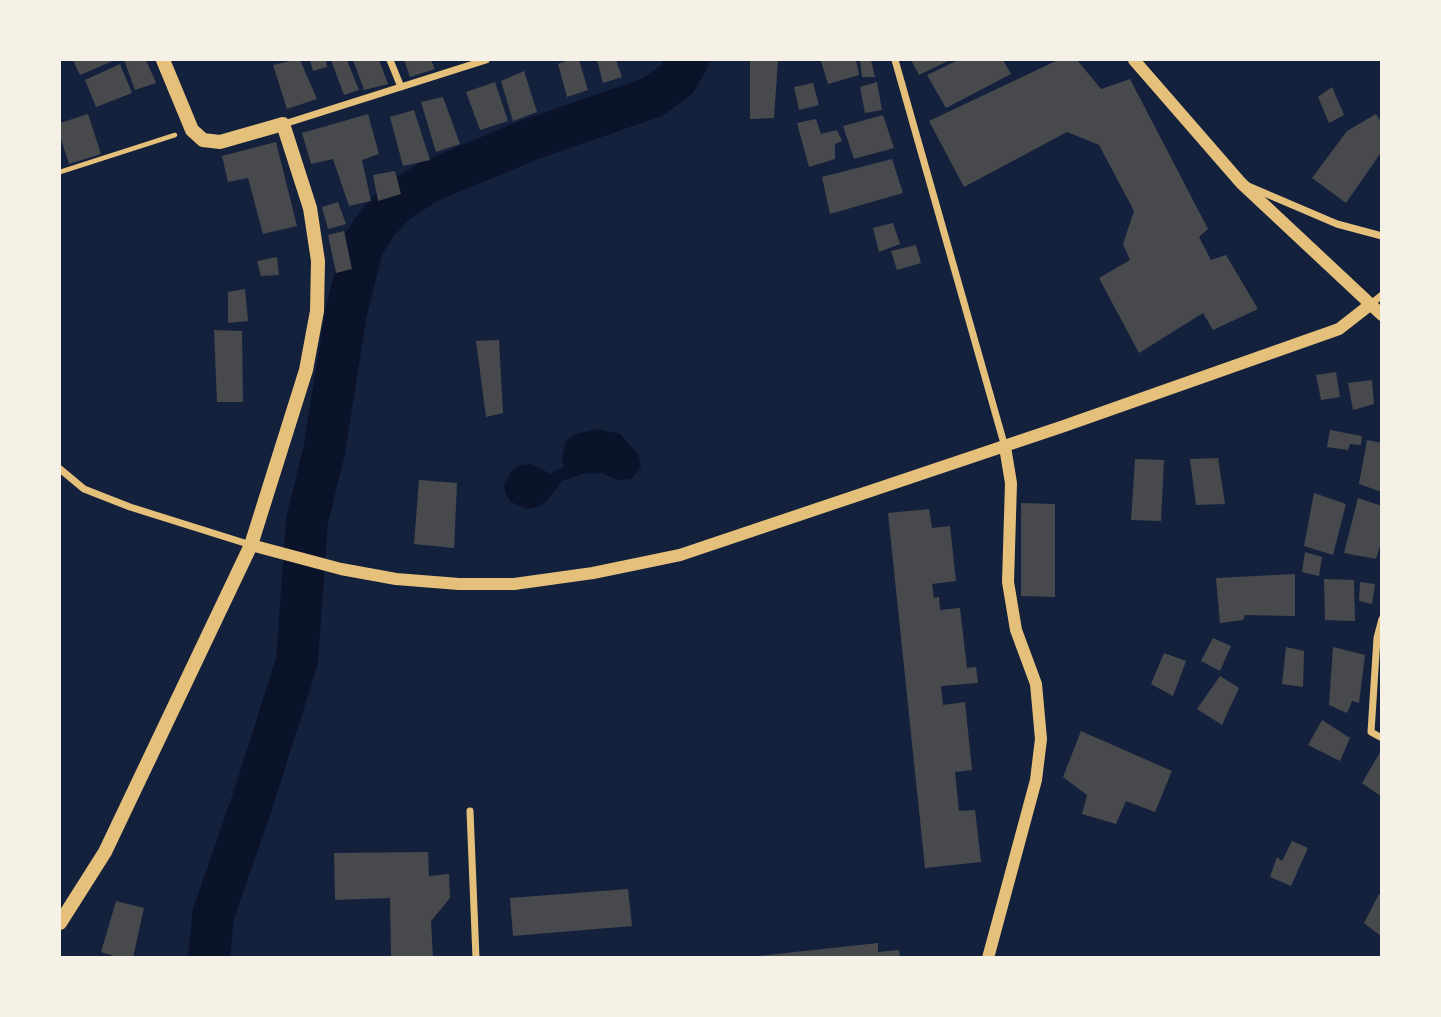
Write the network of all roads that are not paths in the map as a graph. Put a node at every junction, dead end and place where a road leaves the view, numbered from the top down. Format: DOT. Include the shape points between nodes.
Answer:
graph roads {
  1 [pos="163,60"];
  2 [pos="390,60"];
  3 [pos="486,60"];
  4 [pos="895,60"];
  5 [pos="1134,60"];
  6 [pos="401,87"];
  7 [pos="283,124"];
  8 [pos="1241,183"];
  9 [pos="1381,236"];
  10 [pos="1381,295"];
  11 [pos="1371,304"];
  12 [pos="1381,315"];
  13 [pos="1005,447"];
  14 [pos="60,469"];
  15 [pos="251,545"];
  16 [pos="1381,619"];
  17 [pos="1381,738"];
  18 [pos="470,811"];
  19 [pos="60,923"];
  20 [pos="476,957"];
  21 [pos="988,957"];
  1 -- 7 [label="main road" via="192,130 203,140 220,142"];
  2 -- 6 [label="street"];
  3 -- 6 [label="street"];
  4 -- 13 [label="street"];
  5 -- 8 [label="street"];
  6 -- 7 [label="street"];
  7 -- 15 [label="main road" via="310,208 318,261 317,311 306,370"];
  8 -- 9 [label="street" via="1337,224"];
  8 -- 11 [label="street"];
  10 -- 11 [label="street"];
  11 -- 12 [label="street"];
  11 -- 13 [label="street" via="1339,329"];
  13 -- 15 [label="street" via="680,555 514,584 396,579"];
  13 -- 21 [label="street" via="1011,483 1008,582 1016,630 1036,684 1041,739 1035,780"];
  14 -- 15 [label="street" via="85,489 130,508"];
  15 -- 19 [label="main road" via="105,852"];
  16 -- 17 [label="street" via="1371,732"];
  18 -- 20 [label="street"];
}
